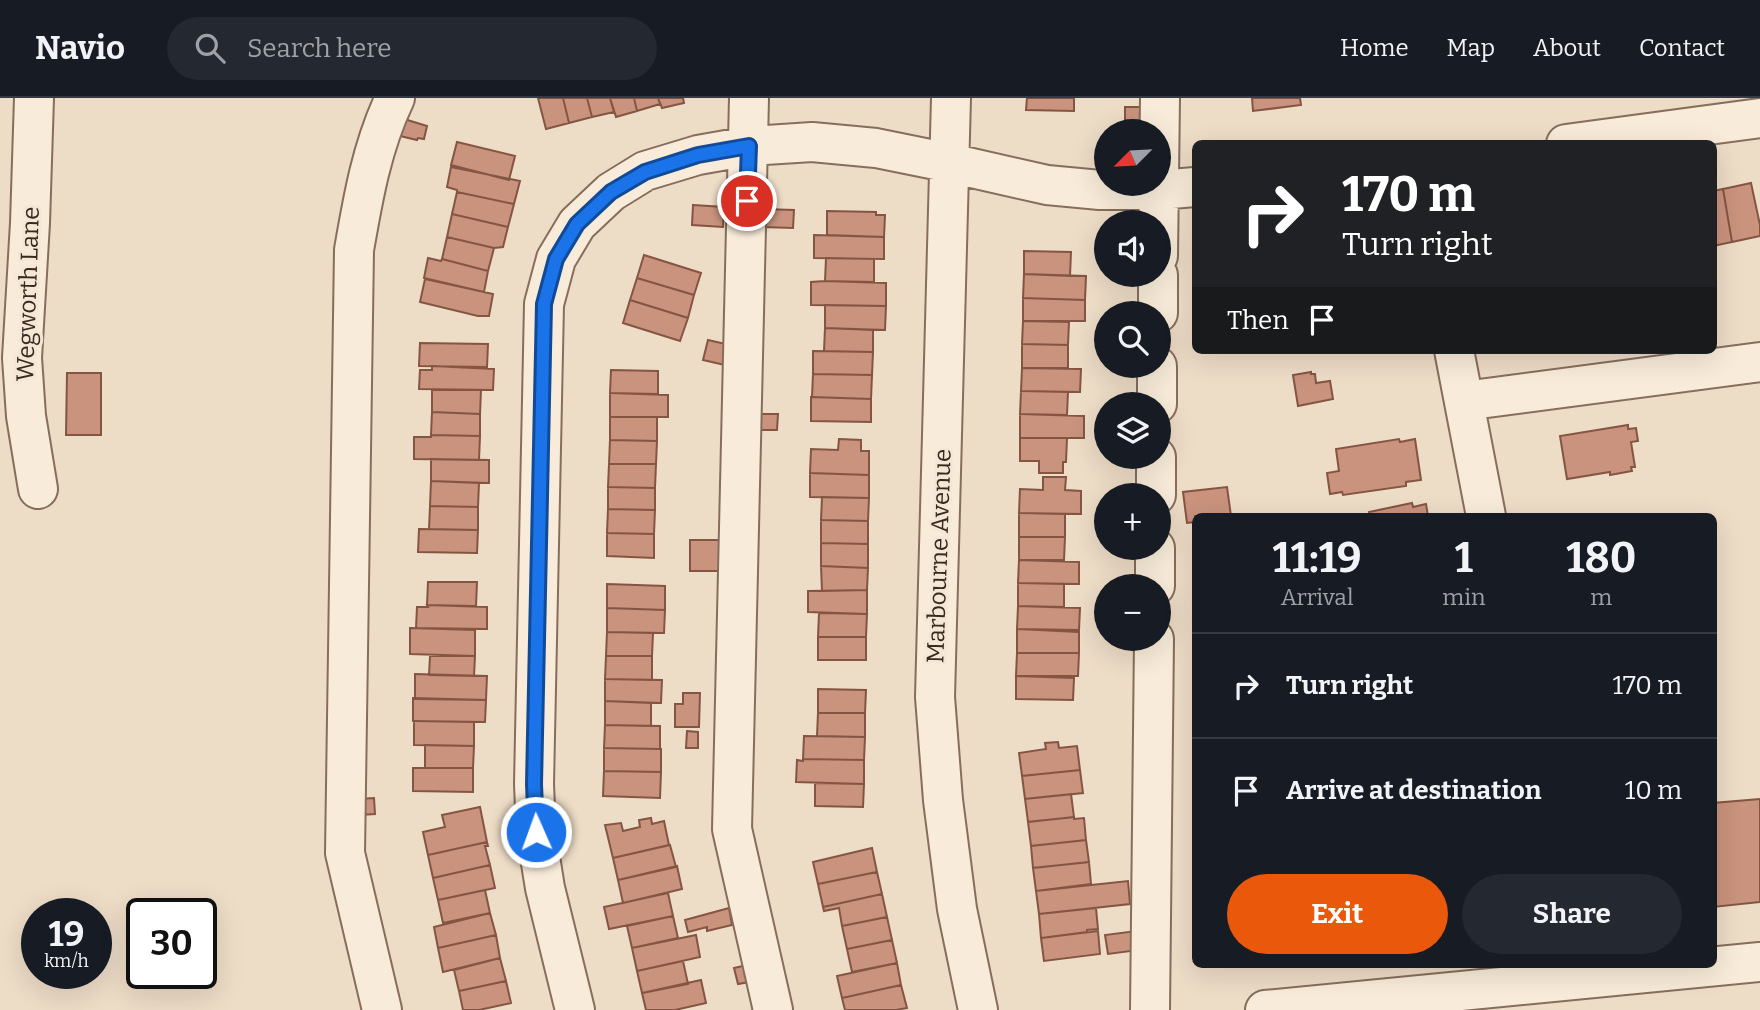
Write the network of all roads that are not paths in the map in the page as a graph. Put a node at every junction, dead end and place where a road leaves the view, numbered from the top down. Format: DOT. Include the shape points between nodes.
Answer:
graph roads {
  1 [pos="34,98"];
  2 [pos="395,98"];
  3 [pos="749,98"];
  4 [pos="951,98"];
  5 [pos="1160,98"];
  6 [pos="1760,118"];
  7 [pos="1596,140"];
  8 [pos="749,146"];
  9 [pos="950,163"];
  10 [pos="1177,188"];
  11 [pos="1171,210"];
  12 [pos="1455,354"];
  13 [pos="1760,362"];
  14 [pos="1464,401"];
  15 [pos="38,489"];
  16 [pos="1485,513"];
  17 [pos="1154,651"];
  18 [pos="1760,962"];
  19 [pos="1717,964"];
  20 [pos="1652,968"];
  21 [pos="1544,974"];
  22 [pos="382,1010"];
  23 [pos="575,1010"];
  24 [pos="773,1010"];
  25 [pos="978,1010"];
  26 [pos="1150,1010"];
  27 [pos="1265,1010"];
  1 -- 15 [label="street, Wegworth Lane" via="22,358"];
  2 -- 22 [label="street" via="364,189 354,250 345,853"];
  3 -- 8 [label="street"];
  4 -- 9 [label="street, Marbourne Avenue"];
  5 -- 10 [label="street"];
  6 -- 7 [label="street"];
  8 -- 9 [label="street" via="812,142 876,148"];
  8 -- 23 [label="street" via="698,155 645,172 611,192 577,224 556,259 544,304 536,832"];
  8 -- 24 [label="street" via="732,829"];
  9 -- 10 [label="street" via="1047,185 1100,190"];
  9 -- 25 [label="street, Marbourne Avenue" via="935,698 955,895"];
  10 -- 11 [label="street"];
  12 -- 14 [label="street"];
  13 -- 14 [label="street"];
  14 -- 16 [label="street"];
  17 -- 26 [label="street"];
  18 -- 19 [label="street"];
  20 -- 21 [label="street"];
  21 -- 27 [label="street"];
}
